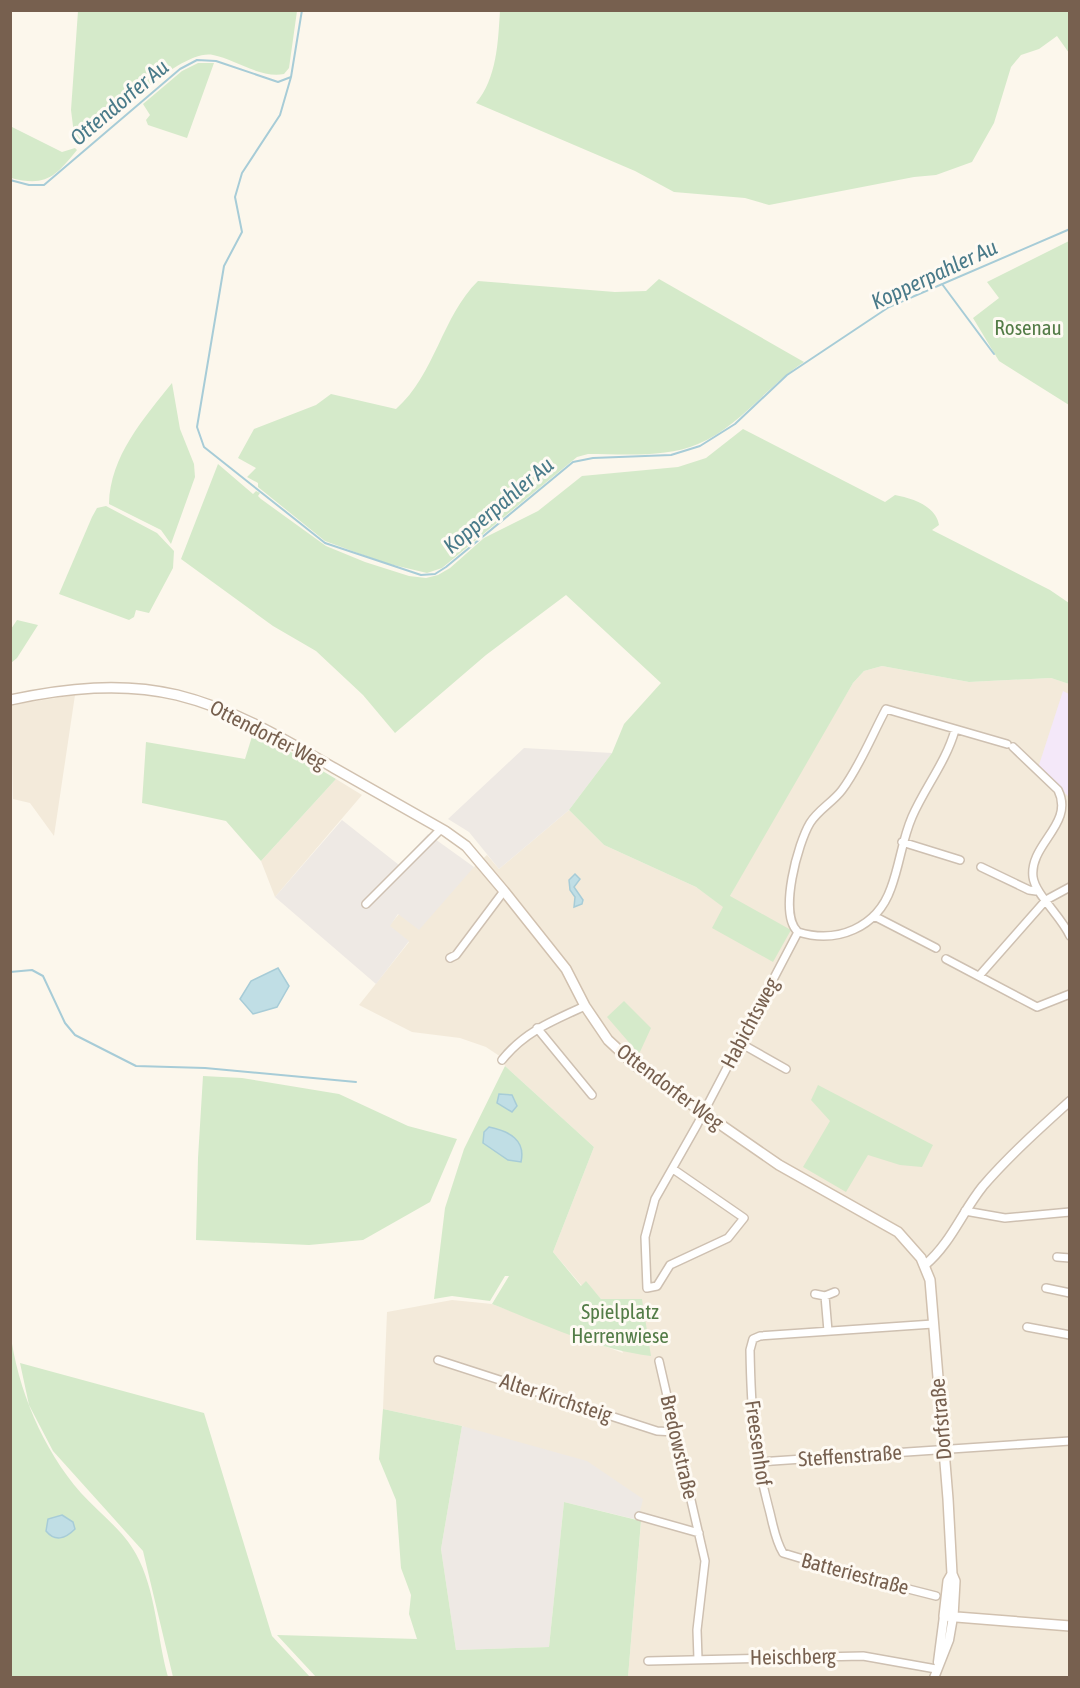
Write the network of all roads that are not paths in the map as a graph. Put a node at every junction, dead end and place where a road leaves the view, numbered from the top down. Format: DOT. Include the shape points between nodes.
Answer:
graph roads {
  1 [pos="10,700"];
  2 [pos="955,730"];
  3 [pos="441,829"];
  4 [pos="902,842"];
  5 [pos="960,860"];
  6 [pos="981,867"];
  7 [pos="1070,887"];
  8 [pos="504,891"];
  9 [pos="1036,891"];
  10 [pos="1046,900"];
  11 [pos="366,904"];
  12 [pos="874,916"];
  13 [pos="798,932"];
  14 [pos="1070,936"];
  15 [pos="936,948"];
  16 [pos="450,958"];
  17 [pos="946,959"];
  18 [pos="979,976"];
  19 [pos="1070,994"];
  20 [pos="585,1006"];
  21 [pos="537,1028"];
  22 [pos="740,1043"];
  23 [pos="502,1060"];
  24 [pos="786,1069"];
  25 [pos="592,1095"];
  26 [pos="1070,1101"];
  27 [pos="703,1113"];
  28 [pos="673,1169"];
  29 [pos="965,1210"];
  30 [pos="1070,1212"];
  31 [pos="1057,1257"];
  32 [pos="1070,1258"];
  33 [pos="925,1265"];
  34 [pos="1046,1288"];
  35 [pos="835,1292"];
  36 [pos="1070,1293"];
  37 [pos="815,1294"];
  38 [pos="825,1296"];
  39 [pos="933,1324"];
  40 [pos="1027,1327"];
  41 [pos="828,1331"];
  42 [pos="1070,1335"];
  43 [pos="438,1359"];
  44 [pos="658,1361"];
  45 [pos="675,1432"];
  46 [pos="1070,1441"];
  47 [pos="943,1450"];
  48 [pos="757,1462"];
  49 [pos="639,1516"];
  50 [pos="699,1533"];
  51 [pos="779,1546"];
  52 [pos="936,1596"];
  53 [pos="949,1617"];
  54 [pos="1070,1626"];
  55 [pos="698,1659"];
  56 [pos="648,1660"];
  57 [pos="936,1670"];
  1 -- 3 [label="main road, Ottendorfer Weg" via="65,689 104,687 162,692 198,701 242,717"];
  2 -- 4 [label="street" via="950,748"];
  2 -- 9 [label="street" via="1010,745 1058,790 1063,803 1059,821 1032,870"];
  2 -- 13 [label="street" via="886,709 842,790 811,822 796,857 790,894 793,926"];
  3 -- 8 [label="main road, Ottendorfer Weg" via="466,846"];
  3 -- 11 [label="street"];
  4 -- 5 [label="street"];
  4 -- 12 [label="street" via="892,887"];
  6 -- 9 [label="street"];
  7 -- 10 [label="street"];
  8 -- 16 [label="street"];
  8 -- 20 [label="main road, Ottendorfer Weg" via="566,969"];
  9 -- 10 [label="street"];
  10 -- 14 [label="street"];
  10 -- 18 [label="street"];
  12 -- 13 [label="street" via="839,936"];
  12 -- 15 [label="street"];
  13 -- 22 [label="street, Habichtsweg"];
  17 -- 18 [label="street"];
  18 -- 19 [label="street" via="1037,1007"];
  20 -- 21 [label="street"];
  20 -- 27 [label="main road, Ottendorfer Weg" via="608,1040 636,1066"];
  21 -- 23 [label="street" via="515,1043"];
  21 -- 25 [label="street"];
  22 -- 24 [label="street"];
  22 -- 27 [label="street, Habichtsweg"];
  26 -- 29 [label="street" via="991,1178"];
  27 -- 28 [label="street, Habichtsweg"];
  27 -- 33 [label="main road, Ottendorfer Weg" via="779,1165 898,1233 913,1246"];
  28 -- 28 [label="street, Habichtsweg" via="648,1219 644,1258 647,1288 657,1286 670,1265 728,1238 744,1218"];
  29 -- 30 [label="street" via="1005,1218"];
  29 -- 33 [label="street" via="940,1252"];
  31 -- 32 [label="street"];
  33 -- 39 [label="main road, Dorfstraße"];
  34 -- 36 [label="street"];
  35 -- 38 [label="street"];
  37 -- 38 [label="street"];
  38 -- 41 [label="street"];
  39 -- 41 [label="street"];
  39 -- 47 [label="main road, Dorfstraße"];
  40 -- 42 [label="street"];
  41 -- 48 [label="street, Freesenhof" via="760,1336 753,1340 751,1415"];
  43 -- 45 [label="street, Alter Kirchsteig" via="657,1431"];
  44 -- 45 [label="street, Bredowstraße"];
  45 -- 50 [label="street, Bredowstraße"];
  46 -- 47 [label="street, Steffenstraße"];
  47 -- 48 [label="street, Steffenstraße"];
  47 -- 53 [label="main road, Dorfstraße" via="955,1581"];
  48 -- 51 [label="street, Freesenhof"];
  49 -- 50 [label="street, Bredowstraße"];
  50 -- 55 [label="street, Bredowstraße" via="705,1575 698,1614"];
  51 -- 52 [label="street, Batteriestraße" via="790,1557"];
  53 -- 54 [label="main road"];
  53 -- 57 [label="street" via="949,1640"];
  55 -- 56 [label="street, Heischberg"];
  55 -- 57 [label="street, Heischberg" via="870,1656"];
}
